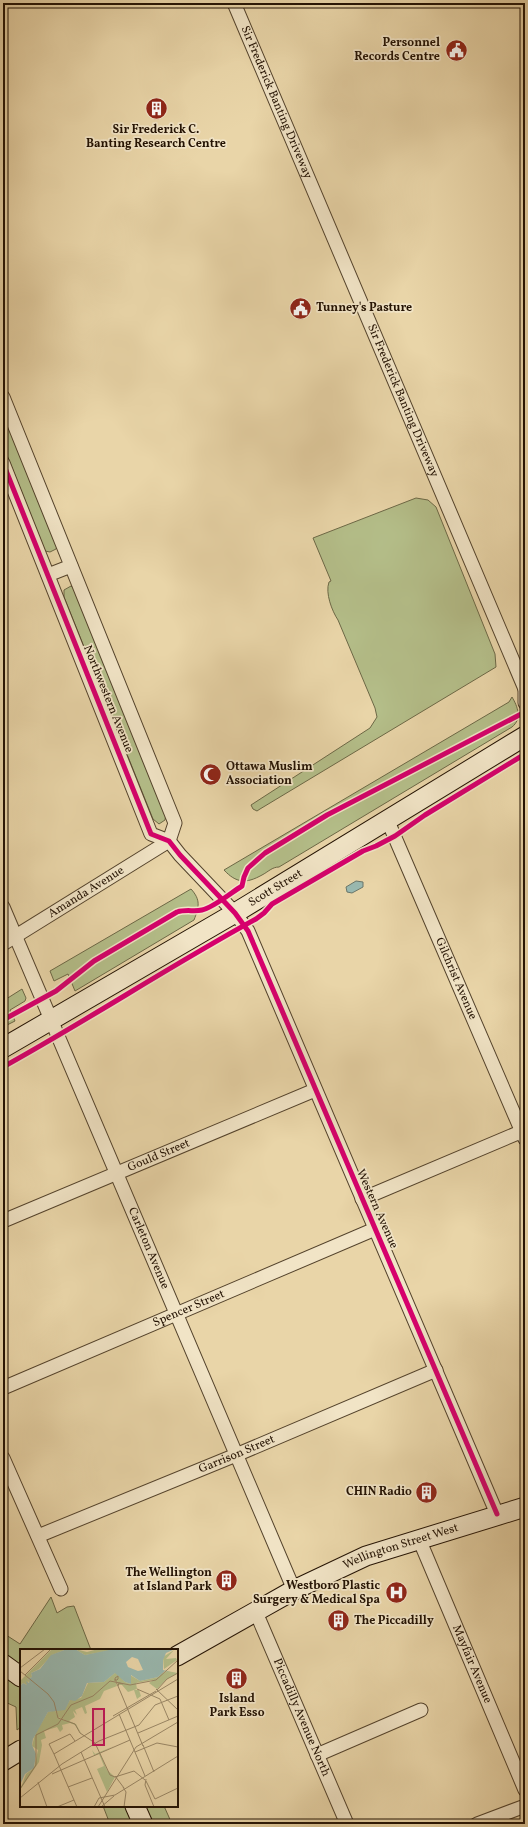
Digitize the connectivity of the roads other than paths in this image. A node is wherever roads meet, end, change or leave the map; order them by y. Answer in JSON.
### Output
{"nodes":[{"id":1,"x":234,"y":3,"type":"edge"},
{"id":2,"x":3,"y":397,"type":"edge"},
{"id":3,"x":3,"y":463,"type":"edge"},
{"id":4,"x":71,"y":566,"type":"junction"},
{"id":5,"x":48,"y":576,"type":"junction"},
{"id":6,"x":525,"y":689,"type":"edge"},
{"id":7,"x":525,"y":703,"type":"edge"},
{"id":8,"x":525,"y":736,"type":"edge"},
{"id":9,"x":387,"y":819,"type":"junction"},
{"id":10,"x":169,"y":841,"type":"junction"},
{"id":11,"x":3,"y":907,"type":"edge"},
{"id":12,"x":235,"y":912,"type":"junction"},
{"id":13,"x":15,"y":937,"type":"junction"},
{"id":14,"x":3,"y":944,"type":"edge"},
{"id":15,"x":52,"y":1020,"type":"junction"},
{"id":16,"x":3,"y":1048,"type":"edge"},
{"id":17,"x":315,"y":1090,"type":"junction"},
{"id":18,"x":524,"y":1134,"type":"edge"},
{"id":19,"x":116,"y":1174,"type":"junction"},
{"id":20,"x":362,"y":1199,"type":"junction"},
{"id":21,"x":3,"y":1221,"type":"edge"},
{"id":22,"x":375,"y":1229,"type":"junction"},
{"id":23,"x":175,"y":1313,"type":"junction"},
{"id":24,"x":436,"y":1370,"type":"junction"},
{"id":25,"x":3,"y":1388,"type":"edge"},
{"id":26,"x":236,"y":1455,"type":"junction"},
{"id":27,"x":3,"y":1458,"type":"edge"},
{"id":28,"x":525,"y":1507,"type":"edge"},
{"id":29,"x":497,"y":1514,"type":"junction"},
{"id":30,"x":38,"y":1536,"type":"junction"},
{"id":31,"x":418,"y":1539,"type":"junction"},
{"id":32,"x":61,"y":1589,"type":"dead end"},
{"id":33,"x":294,"y":1590,"type":"junction"},
{"id":34,"x":255,"y":1610,"type":"junction"},
{"id":35,"x":178,"y":1655,"type":"edge"},
{"id":36,"x":3,"y":1662,"type":"edge"},
{"id":37,"x":20,"y":1668,"type":"edge"},
{"id":38,"x":20,"y":1676,"type":"edge"},
{"id":39,"x":421,"y":1710,"type":"dead end"},
{"id":40,"x":20,"y":1751,"type":"edge"},
{"id":41,"x":317,"y":1755,"type":"junction"},
{"id":42,"x":3,"y":1761,"type":"edge"},
{"id":43,"x":525,"y":1790,"type":"edge"},
{"id":44,"x":525,"y":1806,"type":"edge"},
{"id":45,"x":135,"y":1807,"type":"edge"},
{"id":46,"x":143,"y":1824,"type":"edge"},
{"id":47,"x":347,"y":1824,"type":"edge"},
{"id":48,"x":477,"y":1824,"type":"edge"}],
"edges":[{"from":1,"to":6,"type":"street","name":"Sir Frederick Banting Driveway"},
{"from":2,"to":4,"type":"street","name":"Northwestern Avenue"},
{"from":3,"to":5,"type":"street","name":"Northwestern Avenue"},
{"from":4,"to":5,"type":"street"},
{"from":4,"to":10,"type":"street","name":"Northwestern Avenue"},
{"from":5,"to":10,"type":"street","name":"Northwestern Avenue"},
{"from":6,"to":7,"type":"street","name":"Sir Frederick Banting Driveway"},
{"from":8,"to":9,"type":"main road","name":"Scott Street"},
{"from":9,"to":12,"type":"main road","name":"Scott Street"},
{"from":9,"to":18,"type":"street","name":"Gilchrist Avenue"},
{"from":10,"to":12,"type":"street","name":"Northwestern Avenue"},
{"from":10,"to":13,"type":"street","name":"Amanda Avenue"},
{"from":11,"to":13,"type":"street","name":"Carleton Avenue"},
{"from":12,"to":15,"type":"main road","name":"Scott Street"},
{"from":12,"to":17,"type":"street","name":"Western Avenue"},
{"from":13,"to":14,"type":"street","name":"Amanda Avenue"},
{"from":13,"to":15,"type":"street","name":"Carleton Avenue"},
{"from":15,"to":16,"type":"main road","name":"Scott Street"},
{"from":15,"to":19,"type":"street","name":"Carleton Avenue"},
{"from":17,"to":19,"type":"street","name":"Gould Street"},
{"from":17,"to":20,"type":"street","name":"Western Avenue"},
{"from":18,"to":20,"type":"street"},
{"from":19,"to":21,"type":"street","name":"Gould Street"},
{"from":19,"to":23,"type":"street","name":"Carleton Avenue"},
{"from":20,"to":22,"type":"street","name":"Western Avenue"},
{"from":22,"to":23,"type":"street","name":"Spencer Street"},
{"from":22,"to":24,"type":"street","name":"Western Avenue"},
{"from":23,"to":25,"type":"street","name":"Spencer Street"},
{"from":23,"to":26,"type":"street","name":"Carleton Avenue"},
{"from":24,"to":26,"type":"street","name":"Garrison Street"},
{"from":24,"to":29,"type":"street","name":"Western Avenue"},
{"from":26,"to":30,"type":"street","name":"Garrison Street"},
{"from":26,"to":33,"type":"street","name":"Carleton Avenue"},
{"from":27,"to":30,"type":"street"},
{"from":28,"to":29,"type":"main road","name":"Wellington Street West"},
{"from":29,"to":31,"type":"main road","name":"Wellington Street West"},
{"from":30,"to":32,"type":"street"},
{"from":31,"to":33,"type":"main road","name":"Wellington Street West"},
{"from":31,"to":43,"type":"street","name":"Mayfair Avenue"},
{"from":33,"to":34,"type":"main road","name":"Wellington Street West"},
{"from":34,"to":35,"type":"main road","name":"Wellington Street West"},
{"from":34,"to":41,"type":"street","name":"Piccadilly Avenue North"},
{"from":36,"to":37,"type":"main road"},
{"from":36,"to":38,"type":"main road"},
{"from":39,"to":41,"type":"street"},
{"from":40,"to":42,"type":"main road"},
{"from":41,"to":47,"type":"street","name":"Piccadilly Avenue North"},
{"from":44,"to":48,"type":"street"},
{"from":45,"to":46,"type":"main road"}]}
